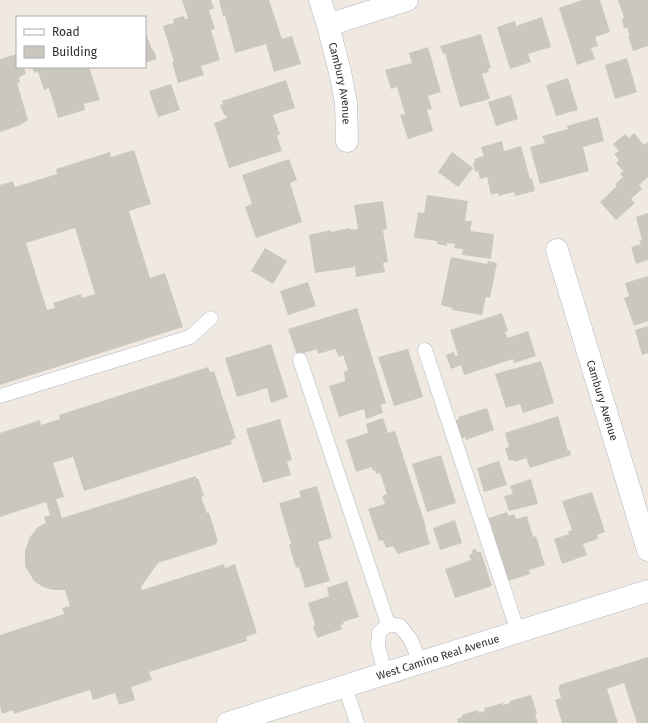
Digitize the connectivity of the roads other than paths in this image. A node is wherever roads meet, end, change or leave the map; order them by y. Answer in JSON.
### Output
{"nodes":[{"id":1,"x":320,"y":0,"type":"edge"},
{"id":2,"x":407,"y":0,"type":"edge"},
{"id":3,"x":328,"y":26,"type":"junction"},
{"id":4,"x":347,"y":141,"type":"dead end"},
{"id":5,"x":557,"y":250,"type":"dead end"},
{"id":6,"x":210,"y":318,"type":"dead end"},
{"id":7,"x":425,"y":350,"type":"dead end"},
{"id":8,"x":300,"y":360,"type":"dead end"},
{"id":9,"x":0,"y":396,"type":"edge"},
{"id":10,"x":648,"y":550,"type":"edge"},
{"id":11,"x":648,"y":591,"type":"edge"},
{"id":12,"x":388,"y":624,"type":"junction"},
{"id":13,"x":518,"y":632,"type":"junction"},
{"id":14,"x":420,"y":663,"type":"junction"},
{"id":15,"x":385,"y":674,"type":"junction"},
{"id":16,"x":345,"y":686,"type":"junction"},
{"id":17,"x":228,"y":723,"type":"edge"},
{"id":18,"x":357,"y":723,"type":"edge"}],
"edges":[{"from":1,"to":3,"type":"street","name":"Cambury Avenue"},
{"from":2,"to":3,"type":"street"},
{"from":3,"to":4,"type":"street","name":"Cambury Avenue"},
{"from":5,"to":10,"type":"street","name":"Cambury Avenue"},
{"from":6,"to":9,"type":"lane"},
{"from":7,"to":13,"type":"lane"},
{"from":8,"to":12,"type":"lane"},
{"from":11,"to":13,"type":"street","name":"West Camino Real Avenue"},
{"from":12,"to":14,"type":"lane"},
{"from":12,"to":15,"type":"lane"},
{"from":13,"to":14,"type":"street","name":"West Camino Real Avenue"},
{"from":14,"to":15,"type":"street","name":"West Camino Real Avenue"},
{"from":15,"to":16,"type":"street","name":"West Camino Real Avenue"},
{"from":16,"to":17,"type":"street","name":"West Camino Real Avenue"},
{"from":16,"to":18,"type":"lane"}]}
